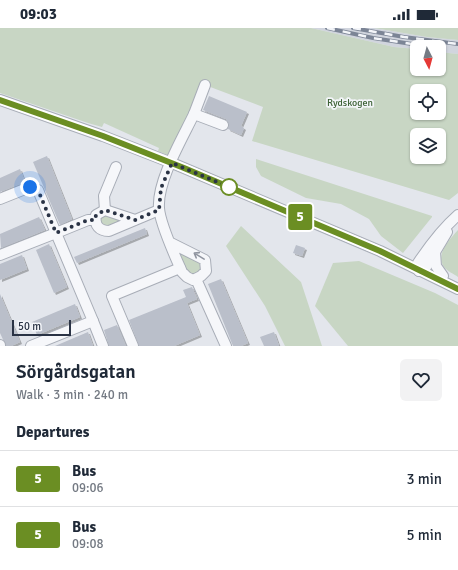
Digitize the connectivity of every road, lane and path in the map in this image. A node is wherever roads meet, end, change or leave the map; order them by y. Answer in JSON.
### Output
{"nodes":[{"id":1,"x":205,"y":85,"type":"dead end"},
{"id":2,"x":0,"y":100,"type":"edge"},
{"id":3,"x":194,"y":114,"type":"junction"},
{"id":4,"x":222,"y":125,"type":"dead end"},
{"id":5,"x":172,"y":163,"type":"junction"},
{"id":6,"x":116,"y":167,"type":"dead end"},
{"id":7,"x":0,"y":199,"type":"edge"},
{"id":8,"x":105,"y":210,"type":"junction"},
{"id":9,"x":159,"y":210,"type":"junction"},
{"id":10,"x":458,"y":215,"type":"edge"},
{"id":11,"x":458,"y":218,"type":"edge"},
{"id":12,"x":95,"y":220,"type":"junction"},
{"id":13,"x":135,"y":220,"type":"junction"},
{"id":14,"x":56,"y":233,"type":"junction"},
{"id":15,"x":171,"y":243,"type":"junction"},
{"id":16,"x":435,"y":252,"type":"junction"},
{"id":17,"x":0,"y":255,"type":"edge"},
{"id":18,"x":421,"y":267,"type":"junction"},
{"id":19,"x":180,"y":268,"type":"junction"},
{"id":20,"x":443,"y":276,"type":"junction"},
{"id":21,"x":196,"y":279,"type":"junction"},
{"id":22,"x":458,"y":284,"type":"edge"},
{"id":23,"x":458,"y":289,"type":"edge"},
{"id":24,"x":92,"y":322,"type":"junction"},
{"id":25,"x":31,"y":346,"type":"edge"},
{"id":26,"x":103,"y":346,"type":"edge"},
{"id":27,"x":133,"y":346,"type":"edge"},
{"id":28,"x":226,"y":346,"type":"edge"}],
"edges":[{"from":1,"to":3,"type":"street"},
{"from":2,"to":5,"type":"street"},
{"from":3,"to":4,"type":"street"},
{"from":3,"to":5,"type":"street"},
{"from":5,"to":9,"type":"street"},
{"from":5,"to":18,"type":"street"},
{"from":6,"to":8,"type":"street"},
{"from":7,"to":14,"type":"street"},
{"from":8,"to":12,"type":"street"},
{"from":8,"to":13,"type":"street"},
{"from":9,"to":13,"type":"street"},
{"from":9,"to":15,"type":"street"},
{"from":10,"to":18,"type":"street"},
{"from":11,"to":16,"type":"street"},
{"from":12,"to":13,"type":"street"},
{"from":12,"to":14,"type":"street"},
{"from":14,"to":17,"type":"street"},
{"from":14,"to":24,"type":"street"},
{"from":15,"to":19,"type":"street"},
{"from":21,"to":15,"type":"street","one_way":true},
{"from":16,"to":18,"type":"street"},
{"from":16,"to":20,"type":"street"},
{"from":18,"to":20,"type":"street"},
{"from":18,"to":23,"type":"street"},
{"from":19,"to":21,"type":"street"},
{"from":19,"to":27,"type":"street"},
{"from":20,"to":22,"type":"street"},
{"from":21,"to":28,"type":"street"},
{"from":24,"to":25,"type":"street"},
{"from":24,"to":26,"type":"street"}]}
